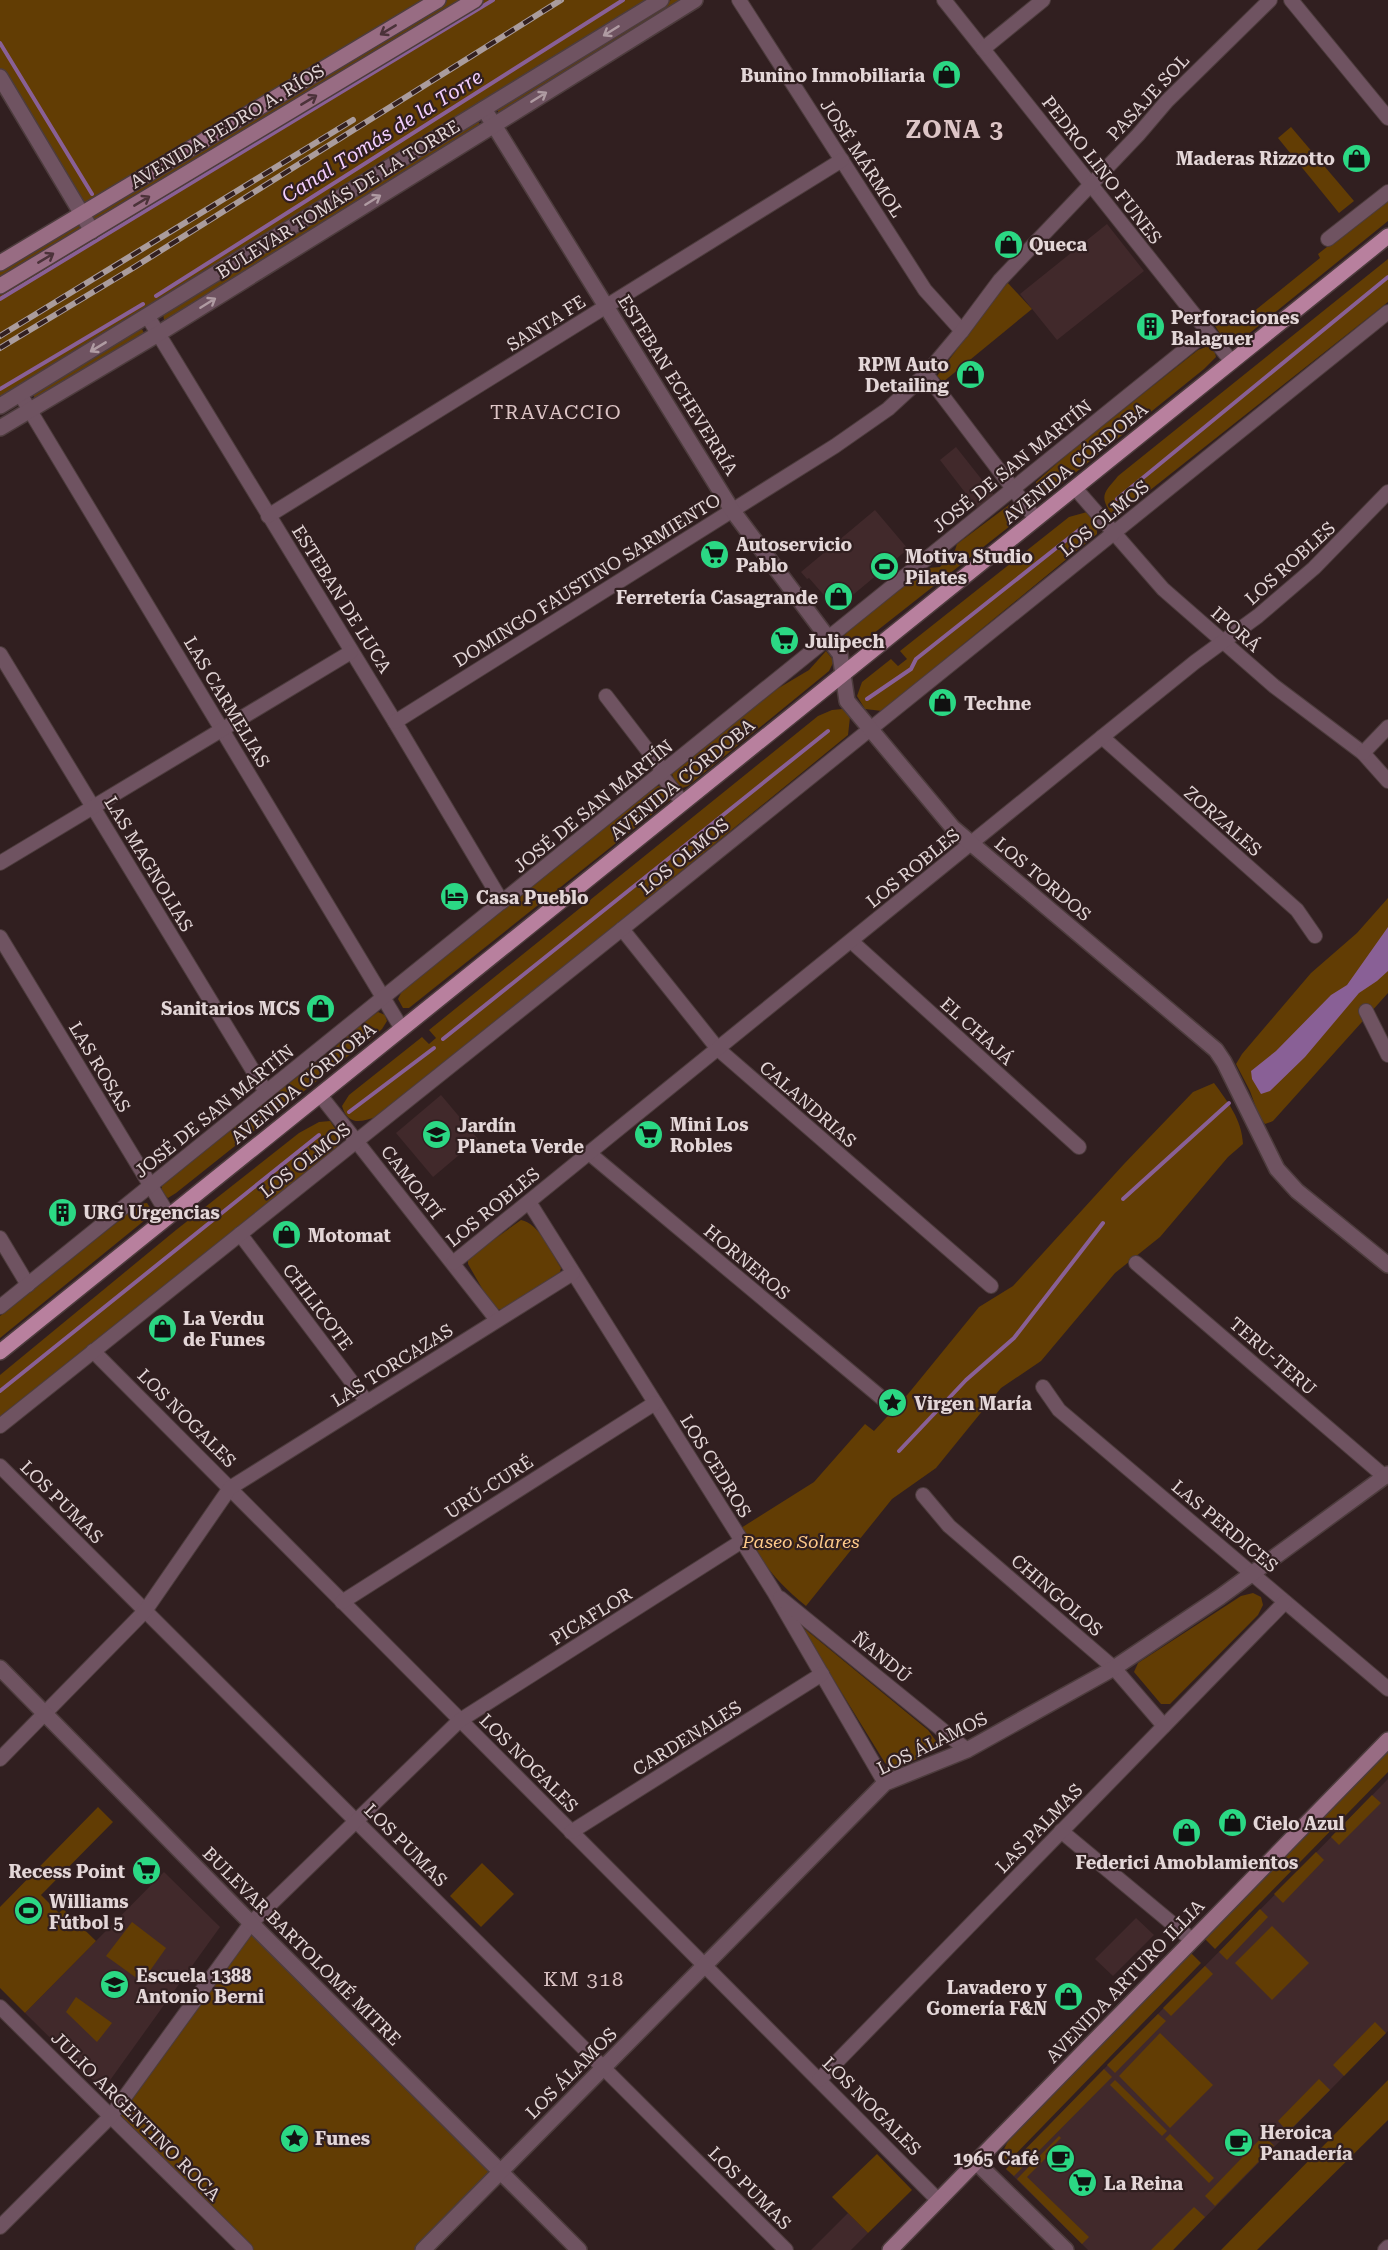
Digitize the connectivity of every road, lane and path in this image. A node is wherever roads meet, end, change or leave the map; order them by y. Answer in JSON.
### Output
{"nodes":[{"id":1,"x":438,"y":0,"type":"edge"},
{"id":2,"x":475,"y":0,"type":"edge"},
{"id":3,"x":661,"y":0,"type":"edge"},
{"id":4,"x":695,"y":0,"type":"edge"},
{"id":5,"x":739,"y":0,"type":"edge"},
{"id":6,"x":944,"y":0,"type":"edge"},
{"id":7,"x":1044,"y":0,"type":"edge"},
{"id":8,"x":1270,"y":0,"type":"edge"},
{"id":9,"x":1291,"y":0,"type":"edge"},
{"id":10,"x":983,"y":50,"type":"junction"},
{"id":11,"x":0,"y":78,"type":"edge"},
{"id":12,"x":484,"y":109,"type":"junction"},
{"id":13,"x":1388,"y":118,"type":"edge"},
{"id":14,"x":494,"y":125,"type":"junction"},
{"id":15,"x":842,"y":160,"type":"junction"},
{"id":16,"x":1091,"y":185,"type":"junction"},
{"id":17,"x":1388,"y":192,"type":"edge"},
{"id":18,"x":82,"y":214,"type":"junction"},
{"id":19,"x":92,"y":231,"type":"junction"},
{"id":20,"x":1388,"y":236,"type":"edge"},
{"id":21,"x":1328,"y":239,"type":"dead end"},
{"id":22,"x":0,"y":263,"type":"edge"},
{"id":23,"x":0,"y":286,"type":"edge"},
{"id":24,"x":606,"y":306,"type":"junction"},
{"id":25,"x":1388,"y":312,"type":"edge"},
{"id":26,"x":148,"y":317,"type":"junction"},
{"id":27,"x":962,"y":331,"type":"junction"},
{"id":28,"x":1207,"y":332,"type":"junction"},
{"id":29,"x":158,"y":334,"type":"junction"},
{"id":30,"x":1232,"y":362,"type":"junction"},
{"id":31,"x":926,"y":374,"type":"junction"},
{"id":32,"x":20,"y":394,"type":"junction"},
{"id":33,"x":0,"y":406,"type":"edge"},
{"id":34,"x":31,"y":410,"type":"junction"},
{"id":35,"x":0,"y":428,"type":"edge"},
{"id":36,"x":1075,"y":488,"type":"junction"},
{"id":37,"x":1013,"y":489,"type":"junction"},
{"id":38,"x":1388,"y":492,"type":"edge"},
{"id":39,"x":732,"y":510,"type":"junction"},
{"id":40,"x":268,"y":516,"type":"junction"},
{"id":41,"x":1036,"y":519,"type":"junction"},
{"id":42,"x":1114,"y":533,"type":"junction"},
{"id":43,"x":828,"y":638,"type":"junction"},
{"id":44,"x":1222,"y":642,"type":"junction"},
{"id":45,"x":351,"y":652,"type":"junction"},
{"id":46,"x":0,"y":654,"type":"edge"},
{"id":47,"x":843,"y":675,"type":"junction"},
{"id":48,"x":606,"y":696,"type":"dead end"},
{"id":49,"x":395,"y":722,"type":"junction"},
{"id":50,"x":1388,"y":727,"type":"edge"},
{"id":51,"x":222,"y":729,"type":"junction"},
{"id":52,"x":870,"y":729,"type":"junction"},
{"id":53,"x":1101,"y":737,"type":"junction"},
{"id":54,"x":1363,"y":753,"type":"junction"},
{"id":55,"x":662,"y":773,"type":"junction"},
{"id":56,"x":1388,"y":781,"type":"edge"},
{"id":57,"x":683,"y":803,"type":"junction"},
{"id":58,"x":93,"y":807,"type":"junction"},
{"id":59,"x":971,"y":844,"type":"junction"},
{"id":60,"x":0,"y":862,"type":"edge"},
{"id":61,"x":502,"y":902,"type":"junction"},
{"id":62,"x":622,"y":929,"type":"junction"},
{"id":63,"x":1315,"y":936,"type":"dead end"},
{"id":64,"x":0,"y":938,"type":"edge"},
{"id":65,"x":851,"y":941,"type":"junction"},
{"id":66,"x":384,"y":997,"type":"junction"},
{"id":67,"x":1366,"y":1011,"type":"dead end"},
{"id":68,"x":402,"y":1029,"type":"junction"},
{"id":69,"x":718,"y":1049,"type":"junction"},
{"id":70,"x":1388,"y":1055,"type":"edge"},
{"id":71,"x":266,"y":1092,"type":"junction"},
{"id":72,"x":321,"y":1095,"type":"junction"},
{"id":73,"x":357,"y":1141,"type":"junction"},
{"id":74,"x":1079,"y":1147,"type":"dead end"},
{"id":75,"x":589,"y":1153,"type":"junction"},
{"id":76,"x":151,"y":1185,"type":"junction"},
{"id":77,"x":529,"y":1202,"type":"junction"},
{"id":78,"x":169,"y":1216,"type":"junction"},
{"id":79,"x":240,"y":1234,"type":"junction"},
{"id":80,"x":0,"y":1238,"type":"edge"},
{"id":81,"x":453,"y":1263,"type":"junction"},
{"id":82,"x":1136,"y":1263,"type":"dead end"},
{"id":83,"x":1388,"y":1266,"type":"edge"},
{"id":84,"x":573,"y":1273,"type":"junction"},
{"id":85,"x":28,"y":1285,"type":"junction"},
{"id":86,"x":991,"y":1286,"type":"dead end"},
{"id":87,"x":0,"y":1307,"type":"edge"},
{"id":88,"x":497,"y":1320,"type":"junction"},
{"id":89,"x":93,"y":1351,"type":"junction"},
{"id":90,"x":0,"y":1352,"type":"edge"},
{"id":91,"x":1043,"y":1387,"type":"dead end"},
{"id":92,"x":883,"y":1399,"type":"dead end"},
{"id":93,"x":367,"y":1402,"type":"junction"},
{"id":94,"x":655,"y":1403,"type":"junction"},
{"id":95,"x":0,"y":1426,"type":"edge"},
{"id":96,"x":0,"y":1466,"type":"edge"},
{"id":97,"x":1387,"y":1475,"type":"edge"},
{"id":98,"x":230,"y":1488,"type":"junction"},
{"id":99,"x":924,"y":1495,"type":"dead end"},
{"id":100,"x":742,"y":1541,"type":"junction"},
{"id":101,"x":1253,"y":1573,"type":"junction"},
{"id":102,"x":774,"y":1593,"type":"junction"},
{"id":103,"x":342,"y":1602,"type":"junction"},
{"id":104,"x":1285,"y":1602,"type":"junction"},
{"id":105,"x":145,"y":1611,"type":"junction"},
{"id":106,"x":0,"y":1668,"type":"edge"},
{"id":107,"x":1114,"y":1668,"type":"junction"},
{"id":108,"x":822,"y":1674,"type":"junction"},
{"id":109,"x":1388,"y":1689,"type":"edge"},
{"id":110,"x":45,"y":1713,"type":"junction"},
{"id":111,"x":459,"y":1720,"type":"junction"},
{"id":112,"x":1164,"y":1726,"type":"junction"},
{"id":113,"x":1388,"y":1740,"type":"edge"},
{"id":114,"x":967,"y":1750,"type":"junction"},
{"id":115,"x":0,"y":1759,"type":"edge"},
{"id":116,"x":885,"y":1784,"type":"junction"},
{"id":117,"x":357,"y":1822,"type":"junction"},
{"id":118,"x":1061,"y":1831,"type":"junction"},
{"id":119,"x":571,"y":1832,"type":"junction"},
{"id":120,"x":251,"y":1923,"type":"junction"},
{"id":121,"x":1192,"y":1940,"type":"junction"},
{"id":122,"x":705,"y":1966,"type":"junction"},
{"id":123,"x":0,"y":2007,"type":"edge"},
{"id":124,"x":604,"y":2068,"type":"junction"},
{"id":125,"x":819,"y":2080,"type":"junction"},
{"id":126,"x":111,"y":2115,"type":"junction"},
{"id":127,"x":976,"y":2162,"type":"junction"},
{"id":128,"x":501,"y":2172,"type":"junction"},
{"id":129,"x":938,"y":2200,"type":"junction"},
{"id":130,"x":0,"y":2227,"type":"edge"},
{"id":131,"x":246,"y":2250,"type":"edge"},
{"id":132,"x":423,"y":2250,"type":"edge"},
{"id":133,"x":579,"y":2250,"type":"edge"},
{"id":134,"x":786,"y":2250,"type":"edge"},
{"id":135,"x":890,"y":2250,"type":"edge"},
{"id":136,"x":1066,"y":2250,"type":"edge"}],
"edges":[{"from":1,"to":18,"type":"main road","name":"AVENIDA PEDRO A. RÍOS","one_way":true},
{"from":19,"to":2,"type":"main road","name":"AVENIDA PEDRO A. RÍOS","one_way":true},
{"from":3,"to":12,"type":"street","name":"BULEVAR TOMÁS DE LA TORRE","one_way":true},
{"from":14,"to":4,"type":"street","name":"BULEVAR TOMÁS DE LA TORRE","one_way":true},
{"from":5,"to":15,"type":"street","name":"JOSÉ MÁRMOL"},
{"from":6,"to":10,"type":"street","name":"PEDRO LINO FUNES"},
{"from":7,"to":10,"type":"street"},
{"from":8,"to":16,"type":"street","name":"PASAJE SOL"},
{"from":9,"to":13,"type":"street"},
{"from":10,"to":16,"type":"street","name":"PEDRO LINO FUNES"},
{"from":11,"to":18,"type":"street"},
{"from":12,"to":14,"type":"street","name":"ESTEBAN ECHEVERRÍA"},
{"from":12,"to":26,"type":"street","name":"BULEVAR TOMÁS DE LA TORRE"},
{"from":14,"to":24,"type":"street","name":"ESTEBAN ECHEVERRÍA"},
{"from":29,"to":14,"type":"street","name":"BULEVAR TOMÁS DE LA TORRE","one_way":true},
{"from":15,"to":24,"type":"street","name":"SANTA FE"},
{"from":15,"to":27,"type":"street","name":"JOSÉ MÁRMOL"},
{"from":16,"to":27,"type":"street","name":"PASAJE SOL"},
{"from":16,"to":28,"type":"street","name":"PEDRO LINO FUNES"},
{"from":17,"to":21,"type":"street"},
{"from":18,"to":19,"type":"street"},
{"from":18,"to":22,"type":"main road","name":"AVENIDA PEDRO A. RÍOS"},
{"from":23,"to":19,"type":"main road","name":"AVENIDA PEDRO A. RÍOS","one_way":true},
{"from":20,"to":30,"type":"main road","name":"AVENIDA CÓRDOBA"},
{"from":24,"to":39,"type":"street","name":"ESTEBAN ECHEVERRÍA"},
{"from":24,"to":40,"type":"street","name":"SANTA FE"},
{"from":25,"to":42,"type":"street","name":"LOS OLMOS"},
{"from":26,"to":29,"type":"street","name":"ESTEBAN DE LUCA"},
{"from":26,"to":32,"type":"street","name":"BULEVAR TOMÁS DE LA TORRE","one_way":true},
{"from":27,"to":31,"type":"street","name":"DOMINGO FAUSTINO SARMIENTO"},
{"from":28,"to":30,"type":"street","name":"PEDRO LINO FUNES"},
{"from":28,"to":37,"type":"street","name":"JOSÉ DE SAN MARTÍN"},
{"from":29,"to":34,"type":"street","name":"BULEVAR TOMÁS DE LA TORRE"},
{"from":29,"to":40,"type":"street","name":"ESTEBAN DE LUCA"},
{"from":30,"to":36,"type":"main road","name":"AVENIDA CÓRDOBA"},
{"from":31,"to":37,"type":"street"},
{"from":31,"to":39,"type":"street","name":"DOMINGO FAUSTINO SARMIENTO"},
{"from":32,"to":33,"type":"street","name":"BULEVAR TOMÁS DE LA TORRE"},
{"from":32,"to":34,"type":"street","name":"LAS CARMELIAS"},
{"from":34,"to":35,"type":"street","name":"BULEVAR TOMÁS DE LA TORRE"},
{"from":34,"to":51,"type":"street","name":"LAS CARMELIAS"},
{"from":36,"to":41,"type":"main road","name":"AVENIDA CÓRDOBA"},
{"from":36,"to":42,"type":"street","name":"IPORÁ"},
{"from":37,"to":41,"type":"street"},
{"from":37,"to":43,"type":"street","name":"JOSÉ DE SAN MARTÍN"},
{"from":38,"to":44,"type":"street","name":"LOS ROBLES"},
{"from":39,"to":43,"type":"street","name":"ESTEBAN ECHEVERRÍA"},
{"from":39,"to":49,"type":"street","name":"DOMINGO FAUSTINO SARMIENTO"},
{"from":40,"to":45,"type":"street","name":"ESTEBAN DE LUCA"},
{"from":41,"to":47,"type":"main road","name":"AVENIDA CÓRDOBA"},
{"from":42,"to":44,"type":"street","name":"IPORÁ"},
{"from":42,"to":52,"type":"street","name":"LOS OLMOS"},
{"from":43,"to":47,"type":"street","name":"ESTEBAN ECHEVERRÍA"},
{"from":43,"to":55,"type":"street","name":"JOSÉ DE SAN MARTÍN"},
{"from":44,"to":53,"type":"street","name":"LOS ROBLES"},
{"from":44,"to":54,"type":"street","name":"IPORÁ"},
{"from":45,"to":49,"type":"street","name":"ESTEBAN DE LUCA"},
{"from":45,"to":51,"type":"street"},
{"from":46,"to":58,"type":"street","name":"LAS MAGNOLIAS"},
{"from":47,"to":52,"type":"street","name":"LOS TORDOS"},
{"from":47,"to":57,"type":"main road","name":"AVENIDA CÓRDOBA"},
{"from":48,"to":55,"type":"street"},
{"from":49,"to":61,"type":"street","name":"ESTEBAN DE LUCA"},
{"from":50,"to":54,"type":"street"},
{"from":51,"to":58,"type":"street"},
{"from":51,"to":66,"type":"street","name":"LAS CARMELIAS"},
{"from":52,"to":59,"type":"street","name":"LOS TORDOS"},
{"from":52,"to":62,"type":"street","name":"LOS OLMOS"},
{"from":53,"to":59,"type":"street","name":"LOS ROBLES"},
{"from":53,"to":63,"type":"street","name":"ZORZALES"},
{"from":54,"to":56,"type":"street","name":"IPORÁ"},
{"from":55,"to":57,"type":"street"},
{"from":55,"to":61,"type":"street","name":"JOSÉ DE SAN MARTÍN"},
{"from":57,"to":68,"type":"main road","name":"AVENIDA CÓRDOBA"},
{"from":58,"to":60,"type":"street"},
{"from":58,"to":71,"type":"street","name":"LAS MAGNOLIAS"},
{"from":59,"to":65,"type":"street","name":"LOS ROBLES"},
{"from":59,"to":83,"type":"street","name":"LOS TORDOS"},
{"from":61,"to":66,"type":"street","name":"JOSÉ DE SAN MARTÍN"},
{"from":62,"to":69,"type":"street","name":"CALANDRIAS"},
{"from":62,"to":73,"type":"street","name":"LOS OLMOS"},
{"from":64,"to":76,"type":"street","name":"LAS ROSAS"},
{"from":65,"to":69,"type":"street","name":"LOS ROBLES"},
{"from":65,"to":74,"type":"street","name":"EL CHAJÁ"},
{"from":66,"to":68,"type":"street","name":"LAS CARMELIAS"},
{"from":66,"to":71,"type":"street","name":"JOSÉ DE SAN MARTÍN"},
{"from":67,"to":70,"type":"street"},
{"from":68,"to":72,"type":"main road","name":"AVENIDA CÓRDOBA"},
{"from":69,"to":75,"type":"street","name":"LOS ROBLES"},
{"from":69,"to":86,"type":"street","name":"CALANDRIAS"},
{"from":71,"to":76,"type":"street","name":"JOSÉ DE SAN MARTÍN"},
{"from":72,"to":73,"type":"street","name":"CAMOATÍ"},
{"from":72,"to":78,"type":"main road","name":"AVENIDA CÓRDOBA"},
{"from":73,"to":79,"type":"street","name":"LOS OLMOS"},
{"from":73,"to":81,"type":"street","name":"CAMOATÍ"},
{"from":75,"to":77,"type":"street","name":"LOS ROBLES"},
{"from":75,"to":92,"type":"street","name":"HORNEROS"},
{"from":76,"to":78,"type":"street","name":"LAS ROSAS"},
{"from":76,"to":85,"type":"street","name":"JOSÉ DE SAN MARTÍN"},
{"from":77,"to":81,"type":"street","name":"LOS ROBLES"},
{"from":77,"to":84,"type":"street","name":"LOS CEDROS"},
{"from":78,"to":90,"type":"main road","name":"AVENIDA CÓRDOBA"},
{"from":79,"to":89,"type":"street","name":"LOS OLMOS"},
{"from":79,"to":93,"type":"street","name":"CHILICOTE"},
{"from":80,"to":85,"type":"street"},
{"from":81,"to":88,"type":"street","name":"CAMOATÍ"},
{"from":82,"to":97,"type":"street","name":"TERU-TERU"},
{"from":84,"to":88,"type":"street","name":"LAS TORCAZAS"},
{"from":84,"to":94,"type":"street","name":"LOS CEDROS"},
{"from":85,"to":87,"type":"street","name":"JOSÉ DE SAN MARTÍN"},
{"from":88,"to":93,"type":"street","name":"LAS TORCAZAS"},
{"from":89,"to":95,"type":"street","name":"LOS OLMOS"},
{"from":89,"to":98,"type":"street","name":"LOS NOGALES"},
{"from":91,"to":101,"type":"street","name":"LAS PERDICES"},
{"from":93,"to":98,"type":"street","name":"LAS TORCAZAS"},
{"from":94,"to":100,"type":"street","name":"LOS CEDROS"},
{"from":94,"to":103,"type":"street","name":"URÚ-CURÉ"},
{"from":96,"to":105,"type":"street","name":"LOS PUMAS"},
{"from":97,"to":101,"type":"street","name":"LOS ÁLAMOS"},
{"from":98,"to":103,"type":"street","name":"LOS NOGALES"},
{"from":98,"to":105,"type":"street"},
{"from":99,"to":107,"type":"street","name":"CHINGOLOS"},
{"from":100,"to":102,"type":"street","name":"LOS CEDROS"},
{"from":100,"to":111,"type":"street","name":"PICAFLOR"},
{"from":101,"to":104,"type":"street","name":"LAS PERDICES"},
{"from":101,"to":107,"type":"street","name":"LOS ÁLAMOS"},
{"from":102,"to":108,"type":"street","name":"LOS CEDROS"},
{"from":102,"to":114,"type":"street","name":"ÑANDÚ"},
{"from":103,"to":111,"type":"street","name":"LOS NOGALES"},
{"from":104,"to":109,"type":"street","name":"LAS PERDICES"},
{"from":104,"to":112,"type":"street","name":"LAS PALMAS"},
{"from":105,"to":110,"type":"street"},
{"from":105,"to":117,"type":"street","name":"LOS PUMAS"},
{"from":106,"to":110,"type":"street","name":"BULEVAR BARTOLOMÉ MITRE"},
{"from":107,"to":112,"type":"street","name":"CHINGOLOS"},
{"from":107,"to":114,"type":"street","name":"LOS ÁLAMOS"},
{"from":108,"to":116,"type":"street","name":"LOS CEDROS"},
{"from":108,"to":119,"type":"street","name":"CARDENALES"},
{"from":110,"to":115,"type":"street"},
{"from":110,"to":120,"type":"street","name":"BULEVAR BARTOLOMÉ MITRE"},
{"from":111,"to":117,"type":"street","name":"PICAFLOR"},
{"from":111,"to":119,"type":"street","name":"LOS NOGALES"},
{"from":112,"to":118,"type":"street","name":"LAS PALMAS"},
{"from":113,"to":121,"type":"main road","name":"AVENIDA ARTURO ILLIA"},
{"from":114,"to":116,"type":"street","name":"LOS ÁLAMOS"},
{"from":116,"to":122,"type":"street","name":"LOS ÁLAMOS"},
{"from":117,"to":120,"type":"street","name":"PICAFLOR"},
{"from":117,"to":124,"type":"street","name":"LOS PUMAS"},
{"from":118,"to":121,"type":"street"},
{"from":118,"to":125,"type":"street","name":"LAS PALMAS"},
{"from":119,"to":122,"type":"street","name":"LOS NOGALES"},
{"from":120,"to":126,"type":"street","name":"PICAFLOR"},
{"from":120,"to":128,"type":"street","name":"BULEVAR BARTOLOMÉ MITRE"},
{"from":121,"to":127,"type":"main road","name":"AVENIDA ARTURO ILLIA"},
{"from":122,"to":124,"type":"street","name":"LOS ÁLAMOS"},
{"from":122,"to":125,"type":"street","name":"LOS NOGALES"},
{"from":123,"to":126,"type":"street","name":"JULIO ARGENTINO ROCA"},
{"from":124,"to":128,"type":"street","name":"LOS ÁLAMOS"},
{"from":124,"to":134,"type":"street","name":"LOS PUMAS"},
{"from":125,"to":129,"type":"street","name":"LOS NOGALES"},
{"from":126,"to":130,"type":"street","name":"PICAFLOR"},
{"from":126,"to":131,"type":"street","name":"JULIO ARGENTINO ROCA"},
{"from":127,"to":129,"type":"main road","name":"AVENIDA ARTURO ILLIA"},
{"from":127,"to":136,"type":"street"},
{"from":128,"to":132,"type":"street","name":"LOS ÁLAMOS"},
{"from":128,"to":133,"type":"street","name":"BULEVAR BARTOLOMÉ MITRE"},
{"from":129,"to":135,"type":"main road","name":"AVENIDA ARTURO ILLIA"}]}
